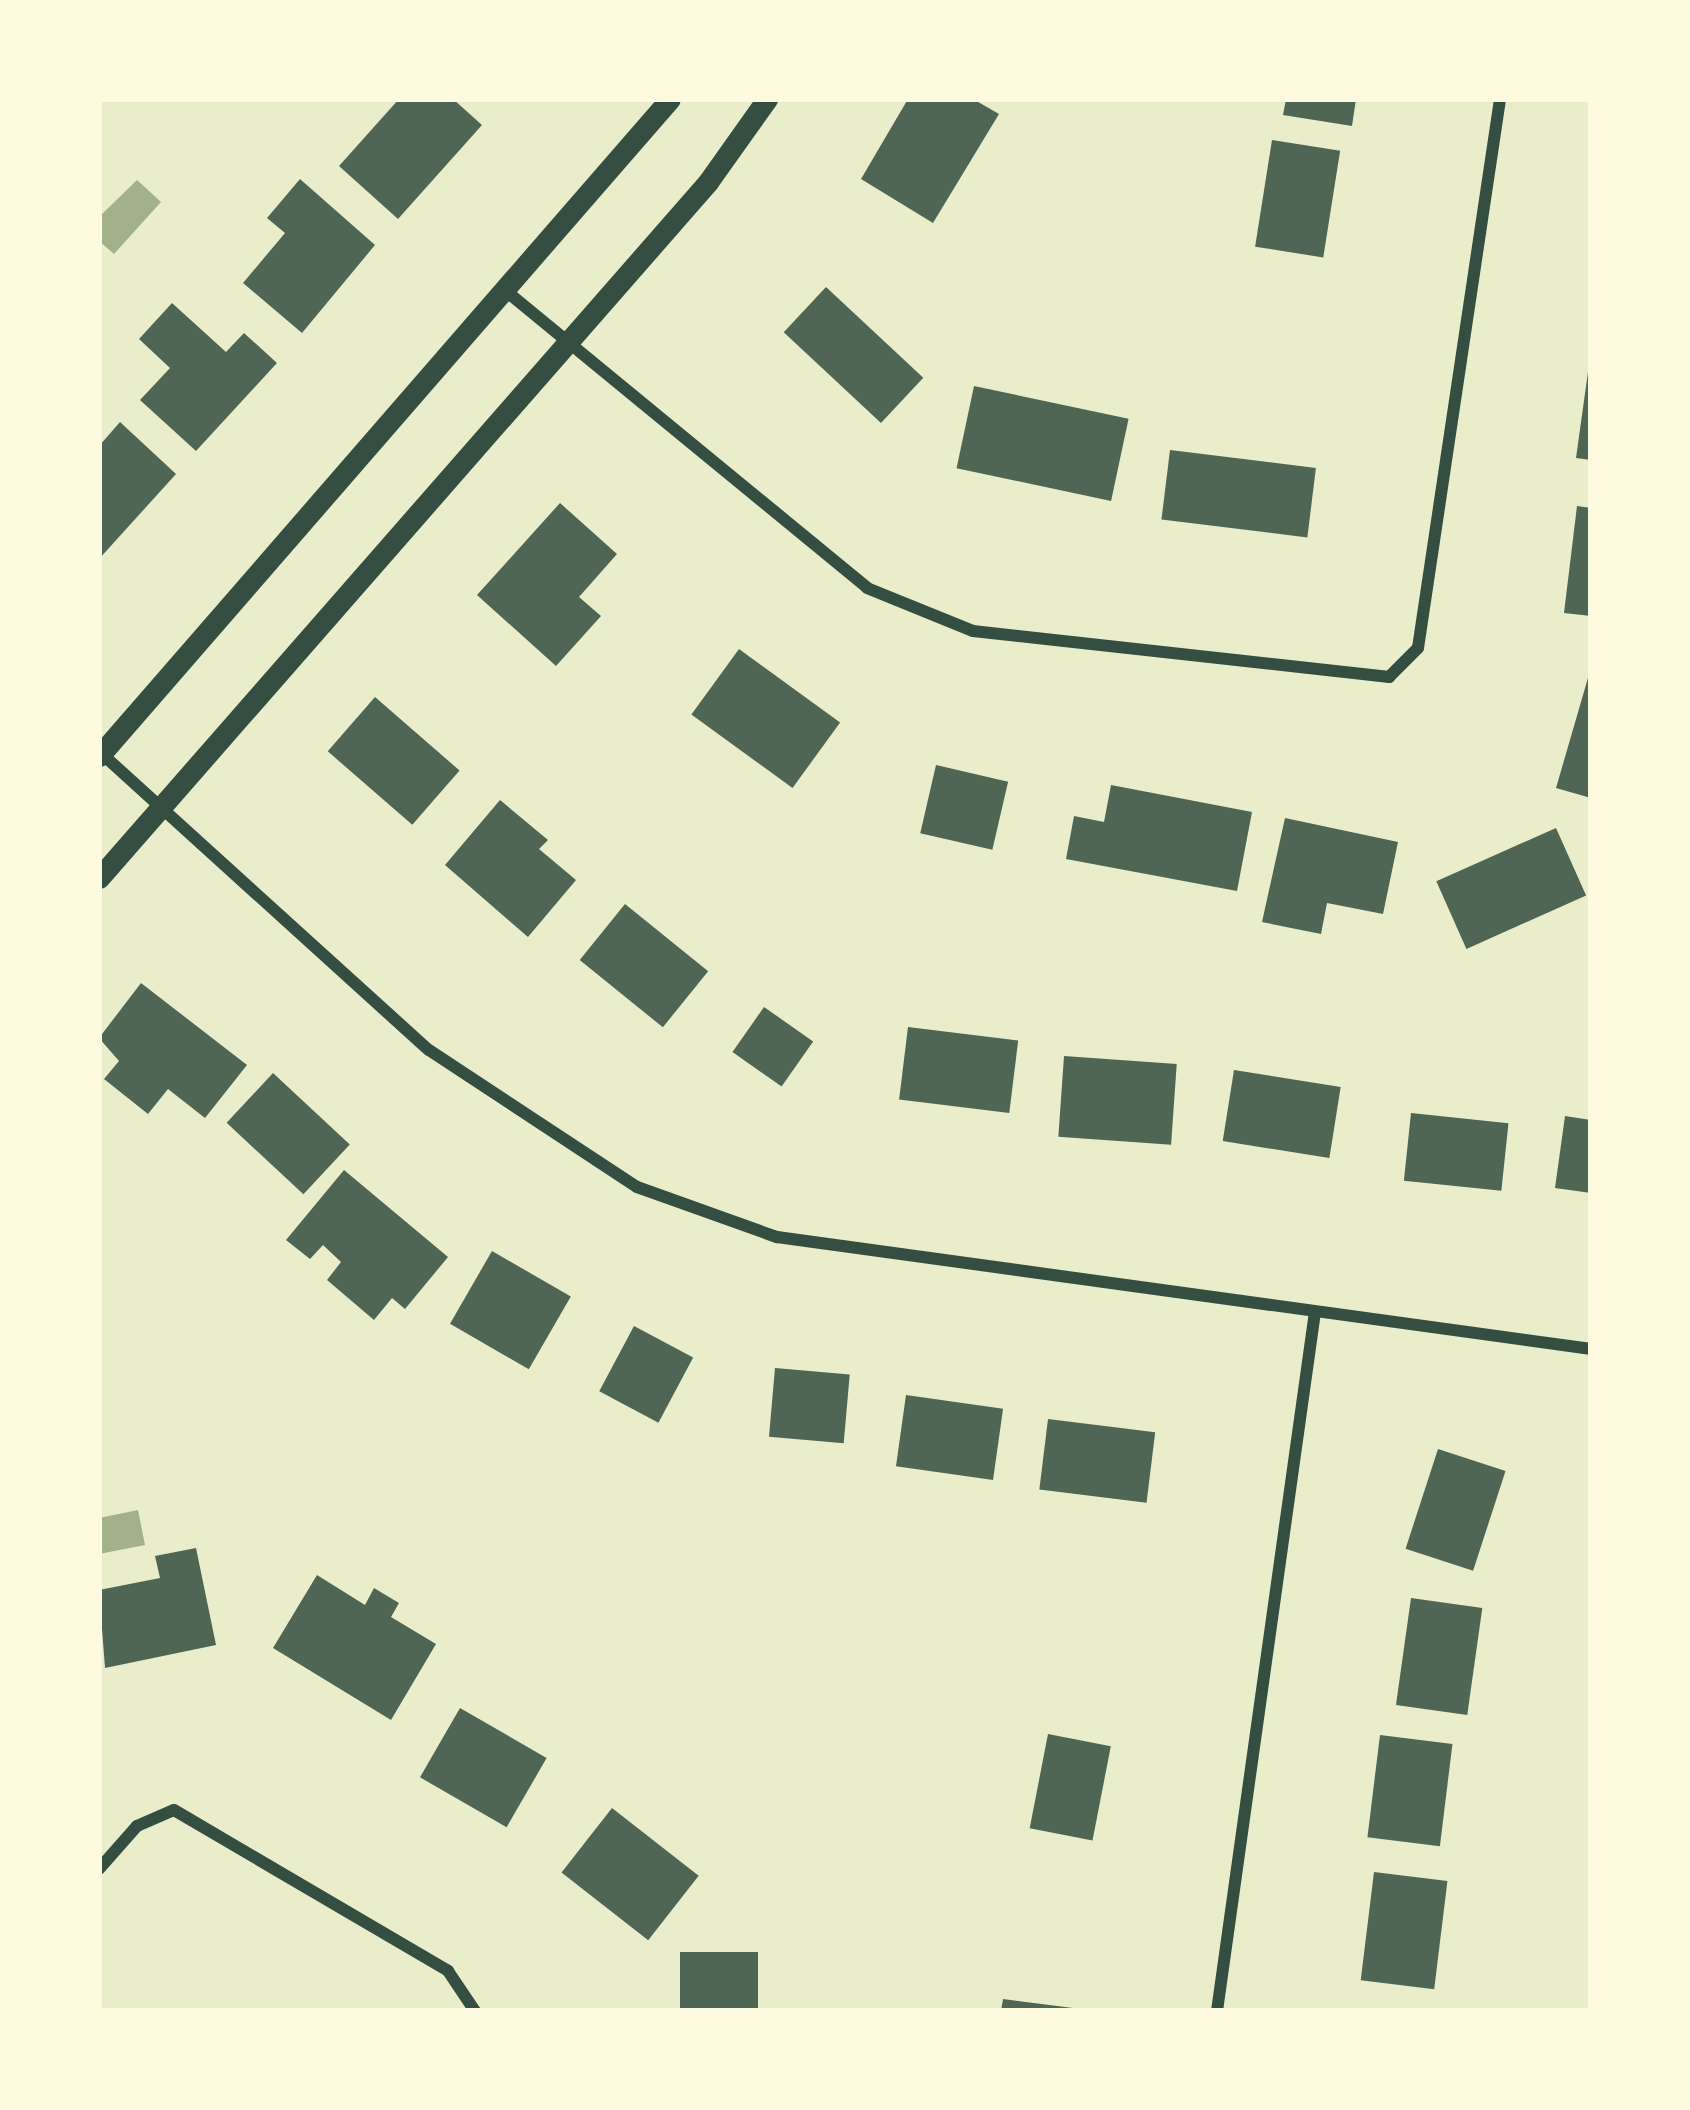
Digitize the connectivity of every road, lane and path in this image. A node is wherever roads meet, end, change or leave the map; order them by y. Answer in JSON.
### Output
{"nodes":[{"id":1,"x":670,"y":99,"type":"edge"},
{"id":2,"x":767,"y":99,"type":"edge"},
{"id":3,"x":1500,"y":99,"type":"edge"},
{"id":4,"x":506,"y":291,"type":"junction"},
{"id":5,"x":566,"y":344,"type":"junction"},
{"id":6,"x":100,"y":755,"type":"edge"},
{"id":7,"x":161,"y":807,"type":"junction"},
{"id":8,"x":99,"y":878,"type":"edge"},
{"id":9,"x":1315,"y":1312,"type":"junction"},
{"id":10,"x":1591,"y":1348,"type":"edge"},
{"id":11,"x":99,"y":1869,"type":"edge"},
{"id":12,"x":475,"y":2011,"type":"edge"},
{"id":13,"x":1217,"y":2011,"type":"edge"}],
"edges":[{"from":1,"to":4,"type":"street"},
{"from":2,"to":5,"type":"street"},
{"from":3,"to":5,"type":"street"},
{"from":4,"to":5,"type":"street"},
{"from":4,"to":6,"type":"street"},
{"from":5,"to":7,"type":"street"},
{"from":6,"to":7,"type":"street"},
{"from":7,"to":8,"type":"street"},
{"from":7,"to":9,"type":"street"},
{"from":9,"to":10,"type":"street"},
{"from":9,"to":13,"type":"street"},
{"from":11,"to":12,"type":"street"}]}
